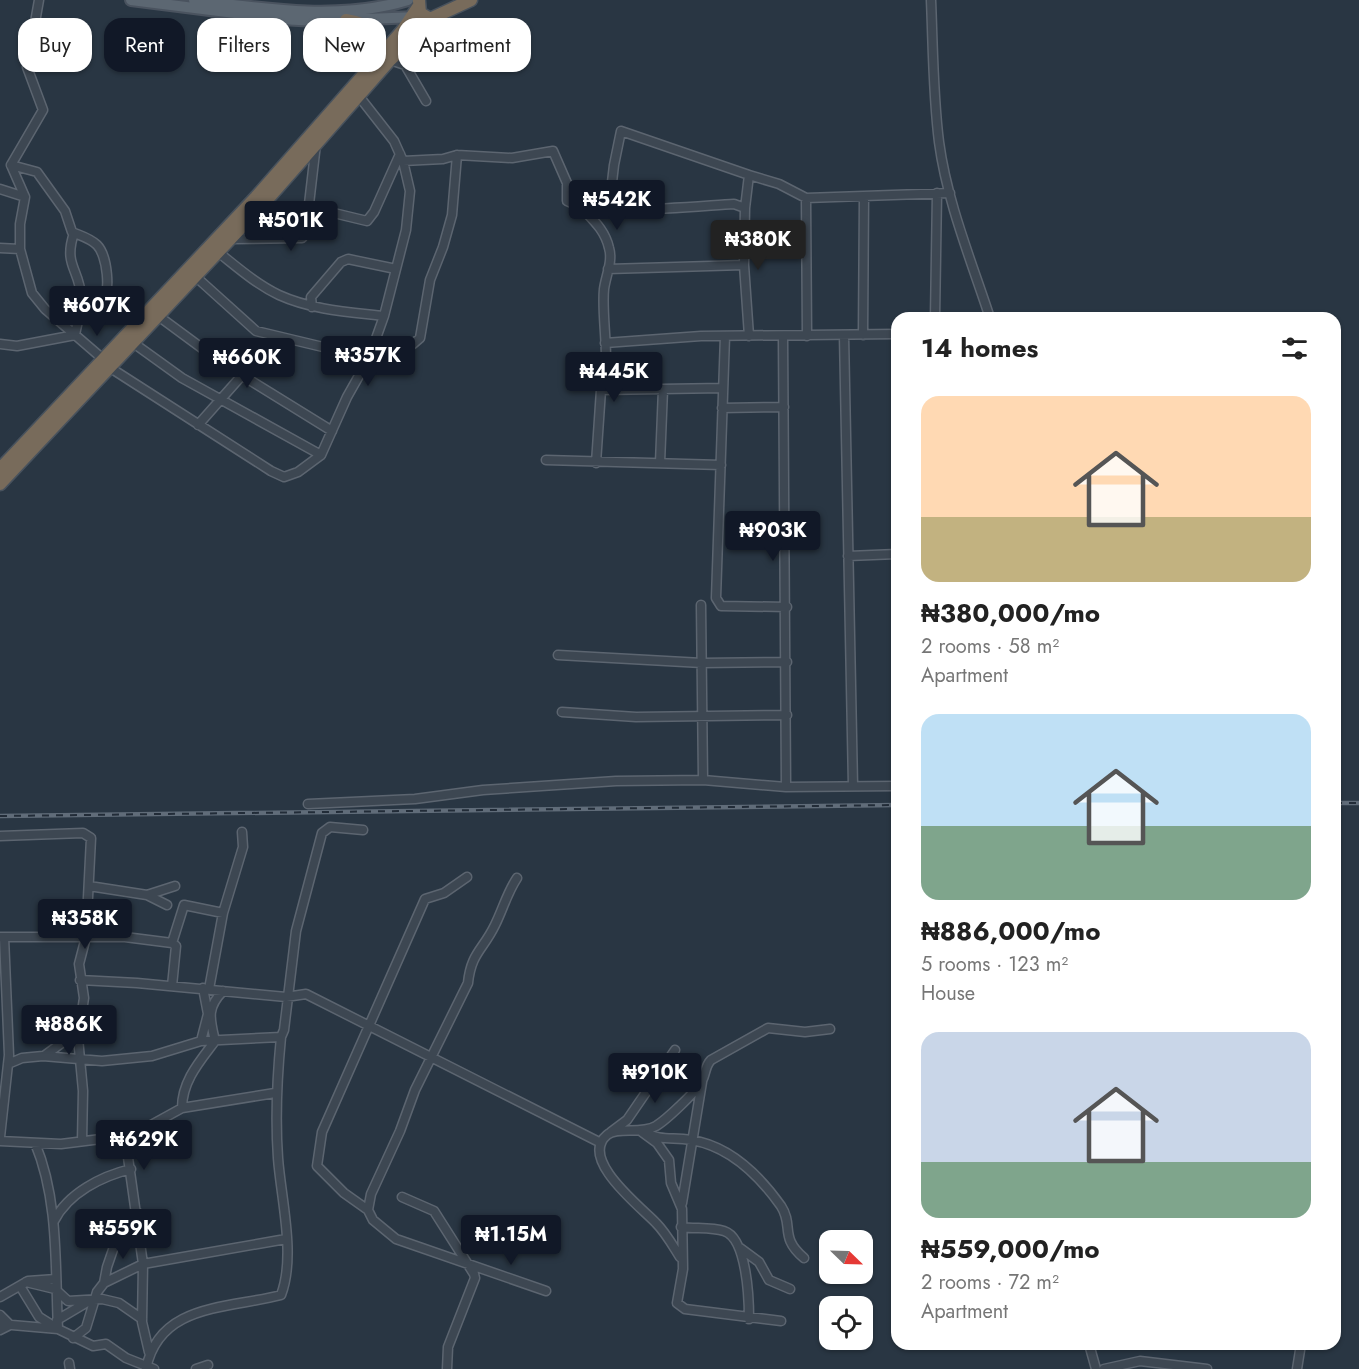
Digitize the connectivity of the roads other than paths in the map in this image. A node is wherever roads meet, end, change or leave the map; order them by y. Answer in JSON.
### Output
{"nodes":[{"id":1,"x":39,"y":0,"type":"edge"},
{"id":2,"x":131,"y":0,"type":"edge"},
{"id":3,"x":194,"y":0,"type":"edge"},
{"id":4,"x":444,"y":0,"type":"edge"},
{"id":5,"x":471,"y":0,"type":"edge"},
{"id":6,"x":931,"y":0,"type":"edge"},
{"id":7,"x":248,"y":3,"type":"edge"},
{"id":8,"x":347,"y":10,"type":"edge"},
{"id":9,"x":422,"y":11,"type":"edge"},
{"id":10,"x":386,"y":50,"type":"edge"},
{"id":11,"x":390,"y":60,"type":"junction"},
{"id":12,"x":365,"y":72,"type":"edge"},
{"id":13,"x":358,"y":95,"type":"junction"},
{"id":14,"x":426,"y":101,"type":"dead end"},
{"id":15,"x":316,"y":144,"type":"junction"},
{"id":16,"x":457,"y":155,"type":"junction"},
{"id":17,"x":401,"y":157,"type":"junction"},
{"id":18,"x":11,"y":165,"type":"junction"},
{"id":19,"x":749,"y":175,"type":"junction"},
{"id":20,"x":0,"y":189,"type":"edge"},
{"id":21,"x":950,"y":193,"type":"junction"},
{"id":22,"x":936,"y":194,"type":"junction"},
{"id":23,"x":25,"y":197,"type":"junction"},
{"id":24,"x":864,"y":197,"type":"junction"},
{"id":25,"x":806,"y":198,"type":"junction"},
{"id":26,"x":581,"y":207,"type":"junction"},
{"id":27,"x":745,"y":207,"type":"junction"},
{"id":28,"x":313,"y":208,"type":"junction"},
{"id":29,"x":609,"y":208,"type":"junction"},
{"id":30,"x":74,"y":233,"type":"junction"},
{"id":31,"x":230,"y":239,"type":"junction"},
{"id":32,"x":0,"y":249,"type":"edge"},
{"id":33,"x":20,"y":249,"type":"junction"},
{"id":34,"x":218,"y":252,"type":"junction"},
{"id":35,"x":744,"y":265,"type":"junction"},
{"id":36,"x":396,"y":269,"type":"junction"},
{"id":37,"x":608,"y":269,"type":"junction"},
{"id":38,"x":195,"y":276,"type":"junction"},
{"id":39,"x":312,"y":307,"type":"junction"},
{"id":40,"x":935,"y":312,"type":"edge"},
{"id":41,"x":988,"y":312,"type":"edge"},
{"id":42,"x":157,"y":315,"type":"junction"},
{"id":43,"x":384,"y":316,"type":"junction"},
{"id":44,"x":78,"y":320,"type":"junction"},
{"id":45,"x":891,"y":334,"type":"edge"},
{"id":46,"x":75,"y":335,"type":"junction"},
{"id":47,"x":844,"y":335,"type":"junction"},
{"id":48,"x":863,"y":335,"type":"junction"},
{"id":49,"x":725,"y":336,"type":"junction"},
{"id":50,"x":749,"y":336,"type":"junction"},
{"id":51,"x":783,"y":336,"type":"junction"},
{"id":52,"x":807,"y":336,"type":"junction"},
{"id":53,"x":276,"y":337,"type":"junction"},
{"id":54,"x":132,"y":342,"type":"junction"},
{"id":55,"x":605,"y":343,"type":"junction"},
{"id":56,"x":0,"y":344,"type":"edge"},
{"id":57,"x":373,"y":348,"type":"junction"},
{"id":58,"x":369,"y":358,"type":"junction"},
{"id":59,"x":106,"y":363,"type":"junction"},
{"id":60,"x":242,"y":374,"type":"junction"},
{"id":61,"x":723,"y":388,"type":"junction"},
{"id":62,"x":663,"y":389,"type":"junction"},
{"id":63,"x":602,"y":390,"type":"junction"},
{"id":64,"x":220,"y":399,"type":"junction"},
{"id":65,"x":784,"y":407,"type":"junction"},
{"id":66,"x":722,"y":408,"type":"junction"},
{"id":67,"x":198,"y":425,"type":"junction"},
{"id":68,"x":332,"y":432,"type":"junction"},
{"id":69,"x":321,"y":455,"type":"junction"},
{"id":70,"x":546,"y":460,"type":"dead end"},
{"id":71,"x":596,"y":463,"type":"junction"},
{"id":72,"x":660,"y":463,"type":"junction"},
{"id":73,"x":721,"y":465,"type":"junction"},
{"id":74,"x":0,"y":469,"type":"edge"},
{"id":75,"x":0,"y":484,"type":"edge"},
{"id":76,"x":891,"y":554,"type":"edge"},
{"id":77,"x":848,"y":556,"type":"junction"},
{"id":78,"x":701,"y":604,"type":"dead end"},
{"id":79,"x":787,"y":607,"type":"junction"},
{"id":80,"x":558,"y":655,"type":"dead end"},
{"id":81,"x":787,"y":662,"type":"junction"},
{"id":82,"x":702,"y":663,"type":"junction"},
{"id":83,"x":562,"y":712,"type":"dead end"},
{"id":84,"x":787,"y":715,"type":"junction"},
{"id":85,"x":700,"y":716,"type":"junction"},
{"id":86,"x":703,"y":780,"type":"junction"},
{"id":87,"x":853,"y":786,"type":"junction"},
{"id":88,"x":891,"y":786,"type":"edge"},
{"id":89,"x":786,"y":787,"type":"junction"},
{"id":90,"x":308,"y":804,"type":"dead end"},
{"id":91,"x":363,"y":830,"type":"dead end"},
{"id":92,"x":242,"y":832,"type":"dead end"},
{"id":93,"x":0,"y":836,"type":"edge"},
{"id":94,"x":467,"y":877,"type":"dead end"},
{"id":95,"x":517,"y":878,"type":"dead end"},
{"id":96,"x":89,"y":886,"type":"junction"},
{"id":97,"x":175,"y":886,"type":"dead end"},
{"id":98,"x":147,"y":895,"type":"junction"},
{"id":99,"x":167,"y":905,"type":"dead end"},
{"id":100,"x":224,"y":913,"type":"junction"},
{"id":101,"x":2,"y":937,"type":"edge"},
{"id":102,"x":86,"y":937,"type":"junction"},
{"id":103,"x":172,"y":943,"type":"junction"},
{"id":104,"x":80,"y":981,"type":"junction"},
{"id":105,"x":172,"y":986,"type":"junction"},
{"id":106,"x":206,"y":989,"type":"junction"},
{"id":107,"x":224,"y":991,"type":"junction"},
{"id":108,"x":286,"y":997,"type":"junction"},
{"id":109,"x":208,"y":1014,"type":"junction"},
{"id":110,"x":369,"y":1025,"type":"junction"},
{"id":111,"x":830,"y":1029,"type":"dead end"},
{"id":112,"x":78,"y":1032,"type":"junction"},
{"id":113,"x":281,"y":1037,"type":"junction"},
{"id":114,"x":201,"y":1041,"type":"junction"},
{"id":115,"x":215,"y":1041,"type":"junction"},
{"id":116,"x":675,"y":1050,"type":"dead end"},
{"id":117,"x":43,"y":1056,"type":"junction"},
{"id":118,"x":430,"y":1056,"type":"junction"},
{"id":119,"x":80,"y":1057,"type":"junction"},
{"id":120,"x":6,"y":1061,"type":"edge"},
{"id":121,"x":4,"y":1081,"type":"edge"},
{"id":122,"x":702,"y":1082,"type":"junction"},
{"id":123,"x":275,"y":1093,"type":"junction"},
{"id":124,"x":182,"y":1108,"type":"junction"},
{"id":125,"x":2,"y":1109,"type":"edge"},
{"id":126,"x":610,"y":1132,"type":"junction"},
{"id":127,"x":642,"y":1132,"type":"junction"},
{"id":128,"x":125,"y":1136,"type":"junction"},
{"id":129,"x":0,"y":1139,"type":"edge"},
{"id":130,"x":690,"y":1140,"type":"junction"},
{"id":131,"x":82,"y":1141,"type":"junction"},
{"id":132,"x":35,"y":1143,"type":"junction"},
{"id":133,"x":601,"y":1143,"type":"junction"},
{"id":134,"x":131,"y":1169,"type":"junction"},
{"id":135,"x":402,"y":1197,"type":"dead end"},
{"id":136,"x":682,"y":1209,"type":"junction"},
{"id":137,"x":368,"y":1210,"type":"junction"},
{"id":138,"x":137,"y":1212,"type":"junction"},
{"id":139,"x":54,"y":1221,"type":"junction"},
{"id":140,"x":681,"y":1227,"type":"junction"},
{"id":141,"x":286,"y":1239,"type":"junction"},
{"id":142,"x":740,"y":1248,"type":"junction"},
{"id":143,"x":804,"y":1258,"type":"dead end"},
{"id":144,"x":682,"y":1259,"type":"junction"},
{"id":145,"x":468,"y":1263,"type":"junction"},
{"id":146,"x":143,"y":1264,"type":"junction"},
{"id":147,"x":56,"y":1279,"type":"junction"},
{"id":148,"x":104,"y":1283,"type":"junction"},
{"id":149,"x":23,"y":1284,"type":"junction"},
{"id":150,"x":790,"y":1289,"type":"dead end"},
{"id":151,"x":56,"y":1291,"type":"junction"},
{"id":152,"x":546,"y":1291,"type":"dead end"},
{"id":153,"x":0,"y":1297,"type":"edge"},
{"id":154,"x":92,"y":1300,"type":"junction"},
{"id":155,"x":0,"y":1315,"type":"edge"},
{"id":156,"x":142,"y":1319,"type":"junction"},
{"id":157,"x":749,"y":1319,"type":"junction"},
{"id":158,"x":781,"y":1322,"type":"dead end"},
{"id":159,"x":0,"y":1324,"type":"edge"},
{"id":160,"x":58,"y":1324,"type":"junction"},
{"id":161,"x":10,"y":1325,"type":"junction"},
{"id":162,"x":0,"y":1330,"type":"edge"},
{"id":163,"x":73,"y":1338,"type":"junction"},
{"id":164,"x":1091,"y":1350,"type":"edge"},
{"id":165,"x":1300,"y":1350,"type":"edge"},
{"id":166,"x":208,"y":1365,"type":"dead end"},
{"id":167,"x":149,"y":1368,"type":"edge"},
{"id":168,"x":196,"y":1369,"type":"edge"},
{"id":169,"x":447,"y":1369,"type":"edge"},
{"id":170,"x":1096,"y":1369,"type":"edge"},
{"id":171,"x":1104,"y":1369,"type":"edge"},
{"id":172,"x":1207,"y":1369,"type":"edge"},
{"id":173,"x":1297,"y":1369,"type":"edge"}],
"edges":[{"from":1,"to":18,"type":"street"},
{"from":2,"to":8,"type":"main road"},
{"from":3,"to":7,"type":"main road"},
{"from":4,"to":9,"type":"highway"},
{"from":5,"to":9,"type":"highway"},
{"from":6,"to":21,"type":"street"},
{"from":7,"to":8,"type":"main road"},
{"from":8,"to":9,"type":"main road"},
{"from":8,"to":9,"type":"main road"},
{"from":9,"to":10,"type":"highway"},
{"from":9,"to":11,"type":"highway"},
{"from":11,"to":13,"type":"highway"},
{"from":11,"to":14,"type":"street"},
{"from":12,"to":59,"type":"highway"},
{"from":13,"to":15,"type":"highway"},
{"from":13,"to":17,"type":"street"},
{"from":15,"to":28,"type":"street"},
{"from":15,"to":31,"type":"highway"},
{"from":16,"to":17,"type":"street"},
{"from":16,"to":26,"type":"street"},
{"from":16,"to":57,"type":"street"},
{"from":17,"to":28,"type":"street"},
{"from":17,"to":36,"type":"street"},
{"from":18,"to":23,"type":"street"},
{"from":18,"to":30,"type":"street"},
{"from":19,"to":25,"type":"street"},
{"from":19,"to":27,"type":"street"},
{"from":19,"to":29,"type":"street"},
{"from":20,"to":23,"type":"street"},
{"from":21,"to":22,"type":"street"},
{"from":21,"to":41,"type":"street"},
{"from":22,"to":24,"type":"street"},
{"from":22,"to":40,"type":"street"},
{"from":23,"to":33,"type":"street"},
{"from":24,"to":25,"type":"street"},
{"from":24,"to":48,"type":"street"},
{"from":25,"to":52,"type":"street"},
{"from":26,"to":29,"type":"street"},
{"from":26,"to":37,"type":"street"},
{"from":27,"to":29,"type":"street"},
{"from":27,"to":35,"type":"street"},
{"from":28,"to":31,"type":"street"},
{"from":30,"to":44,"type":"street"},
{"from":30,"to":44,"type":"street"},
{"from":31,"to":34,"type":"highway"},
{"from":32,"to":33,"type":"street"},
{"from":33,"to":46,"type":"street"},
{"from":34,"to":38,"type":"highway"},
{"from":34,"to":39,"type":"street"},
{"from":35,"to":37,"type":"street"},
{"from":35,"to":50,"type":"street"},
{"from":36,"to":39,"type":"street"},
{"from":36,"to":43,"type":"street"},
{"from":37,"to":55,"type":"street"},
{"from":38,"to":42,"type":"highway"},
{"from":38,"to":53,"type":"street"},
{"from":39,"to":43,"type":"street"},
{"from":42,"to":54,"type":"highway"},
{"from":42,"to":60,"type":"street"},
{"from":43,"to":57,"type":"street"},
{"from":44,"to":46,"type":"street"},
{"from":45,"to":48,"type":"street"},
{"from":46,"to":56,"type":"street"},
{"from":46,"to":59,"type":"street"},
{"from":47,"to":48,"type":"street"},
{"from":47,"to":52,"type":"street"},
{"from":47,"to":77,"type":"street"},
{"from":49,"to":50,"type":"street"},
{"from":49,"to":55,"type":"street"},
{"from":49,"to":61,"type":"street"},
{"from":50,"to":51,"type":"street"},
{"from":51,"to":52,"type":"street"},
{"from":51,"to":65,"type":"street"},
{"from":53,"to":58,"type":"street"},
{"from":53,"to":60,"type":"street"},
{"from":54,"to":59,"type":"highway"},
{"from":54,"to":64,"type":"street"},
{"from":55,"to":63,"type":"street"},
{"from":57,"to":58,"type":"street"},
{"from":58,"to":68,"type":"street"},
{"from":59,"to":67,"type":"street"},
{"from":59,"to":74,"type":"highway"},
{"from":59,"to":75,"type":"highway"},
{"from":60,"to":64,"type":"street"},
{"from":60,"to":68,"type":"street"},
{"from":61,"to":62,"type":"street"},
{"from":61,"to":66,"type":"street"},
{"from":62,"to":63,"type":"street"},
{"from":62,"to":72,"type":"street"},
{"from":63,"to":71,"type":"street"},
{"from":64,"to":67,"type":"street"},
{"from":64,"to":69,"type":"street"},
{"from":65,"to":66,"type":"street"},
{"from":65,"to":79,"type":"street"},
{"from":66,"to":73,"type":"street"},
{"from":67,"to":69,"type":"street"},
{"from":68,"to":69,"type":"street"},
{"from":70,"to":71,"type":"street"},
{"from":71,"to":72,"type":"street"},
{"from":72,"to":73,"type":"street"},
{"from":73,"to":79,"type":"street"},
{"from":76,"to":77,"type":"street"},
{"from":77,"to":87,"type":"street"},
{"from":78,"to":82,"type":"street"},
{"from":79,"to":81,"type":"street"},
{"from":80,"to":82,"type":"street"},
{"from":81,"to":82,"type":"street"},
{"from":81,"to":84,"type":"street"},
{"from":82,"to":85,"type":"street"},
{"from":83,"to":85,"type":"street"},
{"from":84,"to":85,"type":"street"},
{"from":84,"to":89,"type":"street"},
{"from":85,"to":86,"type":"street"},
{"from":86,"to":89,"type":"street"},
{"from":86,"to":90,"type":"street"},
{"from":87,"to":88,"type":"street"},
{"from":87,"to":89,"type":"street"},
{"from":91,"to":108,"type":"street"},
{"from":92,"to":100,"type":"street"},
{"from":93,"to":96,"type":"street"},
{"from":94,"to":110,"type":"street"},
{"from":95,"to":118,"type":"street"},
{"from":96,"to":98,"type":"street"},
{"from":96,"to":102,"type":"street"},
{"from":97,"to":98,"type":"street"},
{"from":98,"to":99,"type":"street"},
{"from":100,"to":103,"type":"street"},
{"from":100,"to":106,"type":"street"},
{"from":101,"to":102,"type":"street"},
{"from":101,"to":120,"type":"street"},
{"from":102,"to":103,"type":"street"},
{"from":102,"to":104,"type":"street"},
{"from":103,"to":105,"type":"street"},
{"from":104,"to":105,"type":"street"},
{"from":104,"to":112,"type":"street"},
{"from":105,"to":106,"type":"street"},
{"from":106,"to":107,"type":"street"},
{"from":106,"to":109,"type":"street"},
{"from":107,"to":108,"type":"street"},
{"from":107,"to":109,"type":"street"},
{"from":108,"to":110,"type":"street"},
{"from":108,"to":113,"type":"street"},
{"from":109,"to":114,"type":"street"},
{"from":109,"to":115,"type":"street"},
{"from":110,"to":118,"type":"street"},
{"from":110,"to":137,"type":"street"},
{"from":111,"to":122,"type":"street"},
{"from":112,"to":117,"type":"street"},
{"from":112,"to":119,"type":"street"},
{"from":113,"to":115,"type":"street"},
{"from":113,"to":123,"type":"street"},
{"from":114,"to":115,"type":"street"},
{"from":114,"to":119,"type":"street"},
{"from":115,"to":124,"type":"street"},
{"from":116,"to":126,"type":"street"},
{"from":117,"to":119,"type":"street"},
{"from":117,"to":120,"type":"street"},
{"from":118,"to":133,"type":"street"},
{"from":118,"to":137,"type":"street"},
{"from":119,"to":131,"type":"street"},
{"from":120,"to":121,"type":"street"},
{"from":121,"to":125,"type":"street"},
{"from":122,"to":127,"type":"street"},
{"from":122,"to":130,"type":"street"},
{"from":123,"to":124,"type":"street"},
{"from":123,"to":141,"type":"street"},
{"from":124,"to":128,"type":"street"},
{"from":125,"to":129,"type":"street"},
{"from":126,"to":127,"type":"street"},
{"from":126,"to":133,"type":"street"},
{"from":127,"to":130,"type":"street"},
{"from":127,"to":136,"type":"street"},
{"from":128,"to":131,"type":"street"},
{"from":128,"to":134,"type":"street"},
{"from":129,"to":132,"type":"street"},
{"from":130,"to":136,"type":"street"},
{"from":130,"to":143,"type":"street"},
{"from":131,"to":132,"type":"street"},
{"from":132,"to":139,"type":"street"},
{"from":133,"to":144,"type":"street"},
{"from":134,"to":138,"type":"street"},
{"from":134,"to":139,"type":"street"},
{"from":135,"to":145,"type":"street"},
{"from":136,"to":140,"type":"street"},
{"from":137,"to":145,"type":"street"},
{"from":138,"to":146,"type":"street"},
{"from":138,"to":148,"type":"street"},
{"from":139,"to":147,"type":"street"},
{"from":140,"to":142,"type":"street"},
{"from":140,"to":144,"type":"street"},
{"from":141,"to":146,"type":"street"},
{"from":141,"to":167,"type":"street"},
{"from":142,"to":150,"type":"street"},
{"from":142,"to":157,"type":"street"},
{"from":144,"to":157,"type":"street"},
{"from":145,"to":152,"type":"street"},
{"from":145,"to":169,"type":"street"},
{"from":146,"to":148,"type":"street"},
{"from":146,"to":156,"type":"street"},
{"from":147,"to":149,"type":"street"},
{"from":147,"to":151,"type":"street"},
{"from":148,"to":154,"type":"street"},
{"from":149,"to":151,"type":"street"},
{"from":149,"to":153,"type":"street"},
{"from":149,"to":160,"type":"street"},
{"from":151,"to":154,"type":"street"},
{"from":151,"to":160,"type":"street"},
{"from":154,"to":156,"type":"street"},
{"from":154,"to":160,"type":"street"},
{"from":154,"to":163,"type":"street"},
{"from":155,"to":161,"type":"street"},
{"from":156,"to":167,"type":"street"},
{"from":157,"to":158,"type":"street"},
{"from":159,"to":161,"type":"street"},
{"from":160,"to":161,"type":"street"},
{"from":160,"to":163,"type":"street"},
{"from":161,"to":162,"type":"street"},
{"from":163,"to":167,"type":"street"},
{"from":164,"to":170,"type":"street"},
{"from":165,"to":173,"type":"street"},
{"from":166,"to":168,"type":"street"},
{"from":171,"to":172,"type":"street"}]}
